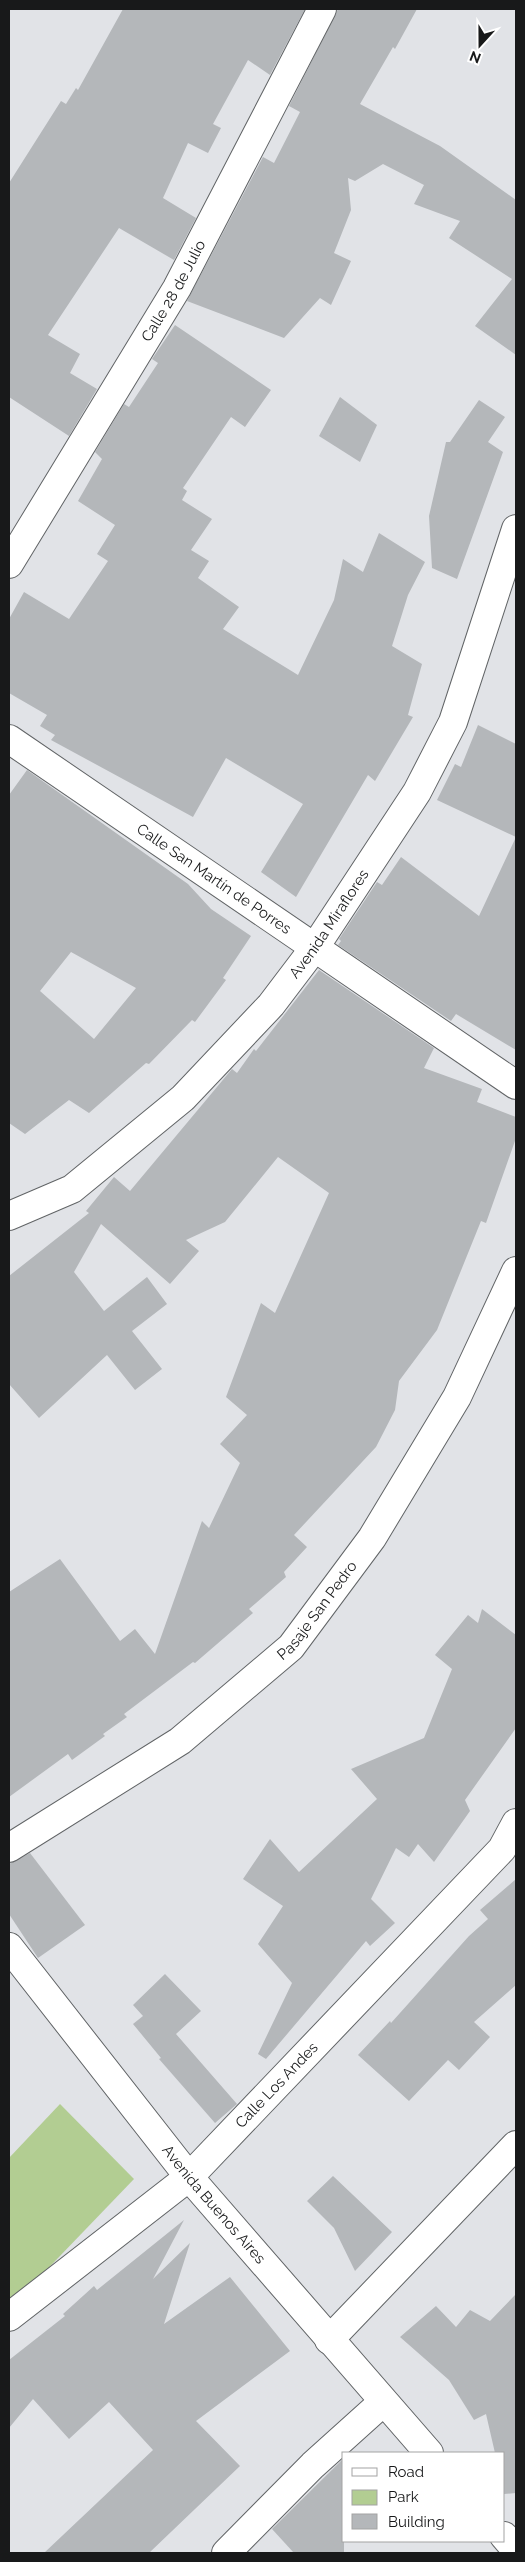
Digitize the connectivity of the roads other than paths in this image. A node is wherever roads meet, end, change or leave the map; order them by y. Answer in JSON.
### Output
{"nodes":[{"id":1,"x":322,"y":9,"type":"edge"},
{"id":2,"x":516,"y":529,"type":"edge"},
{"id":3,"x":9,"y":564,"type":"edge"},
{"id":4,"x":9,"y":739,"type":"edge"},
{"id":5,"x":315,"y":946,"type":"junction"},
{"id":6,"x":516,"y":1085,"type":"edge"},
{"id":7,"x":9,"y":1216,"type":"edge"},
{"id":8,"x":516,"y":1271,"type":"edge"},
{"id":9,"x":516,"y":1823,"type":"edge"},
{"id":10,"x":9,"y":1848,"type":"edge"},
{"id":11,"x":9,"y":1947,"type":"edge"},
{"id":12,"x":516,"y":2145,"type":"edge"},
{"id":13,"x":189,"y":2177,"type":"junction"},
{"id":14,"x":9,"y":2317,"type":"edge"},
{"id":15,"x":329,"y":2340,"type":"junction"},
{"id":16,"x":383,"y":2402,"type":"junction"},
{"id":17,"x":428,"y":2452,"type":"edge"},
{"id":18,"x":505,"y":2537,"type":"edge"},
{"id":19,"x":516,"y":2550,"type":"edge"},
{"id":20,"x":226,"y":2553,"type":"edge"}],
"edges":[{"from":1,"to":3,"type":"street","name":"Calle 28 de Julio"},
{"from":2,"to":5,"type":"street","name":"Avenida Miraflores"},
{"from":4,"to":5,"type":"street","name":"Calle San Martín de Porres"},
{"from":5,"to":6,"type":"street","name":"Calle San Martín de Porres"},
{"from":5,"to":7,"type":"street","name":"Avenida Miraflores"},
{"from":8,"to":10,"type":"street","name":"Pasaje San Pedro"},
{"from":9,"to":13,"type":"street","name":"Calle Los Andes"},
{"from":11,"to":13,"type":"street","name":"Avenida Buenos Aires"},
{"from":12,"to":15,"type":"street"},
{"from":13,"to":14,"type":"street","name":"Calle Los Andes"},
{"from":13,"to":15,"type":"street","name":"Avenida Buenos Aires"},
{"from":15,"to":16,"type":"street","name":"Avenida Buenos Aires"},
{"from":16,"to":17,"type":"street","name":"Avenida Buenos Aires"},
{"from":16,"to":20,"type":"street"},
{"from":18,"to":19,"type":"street"}]}
